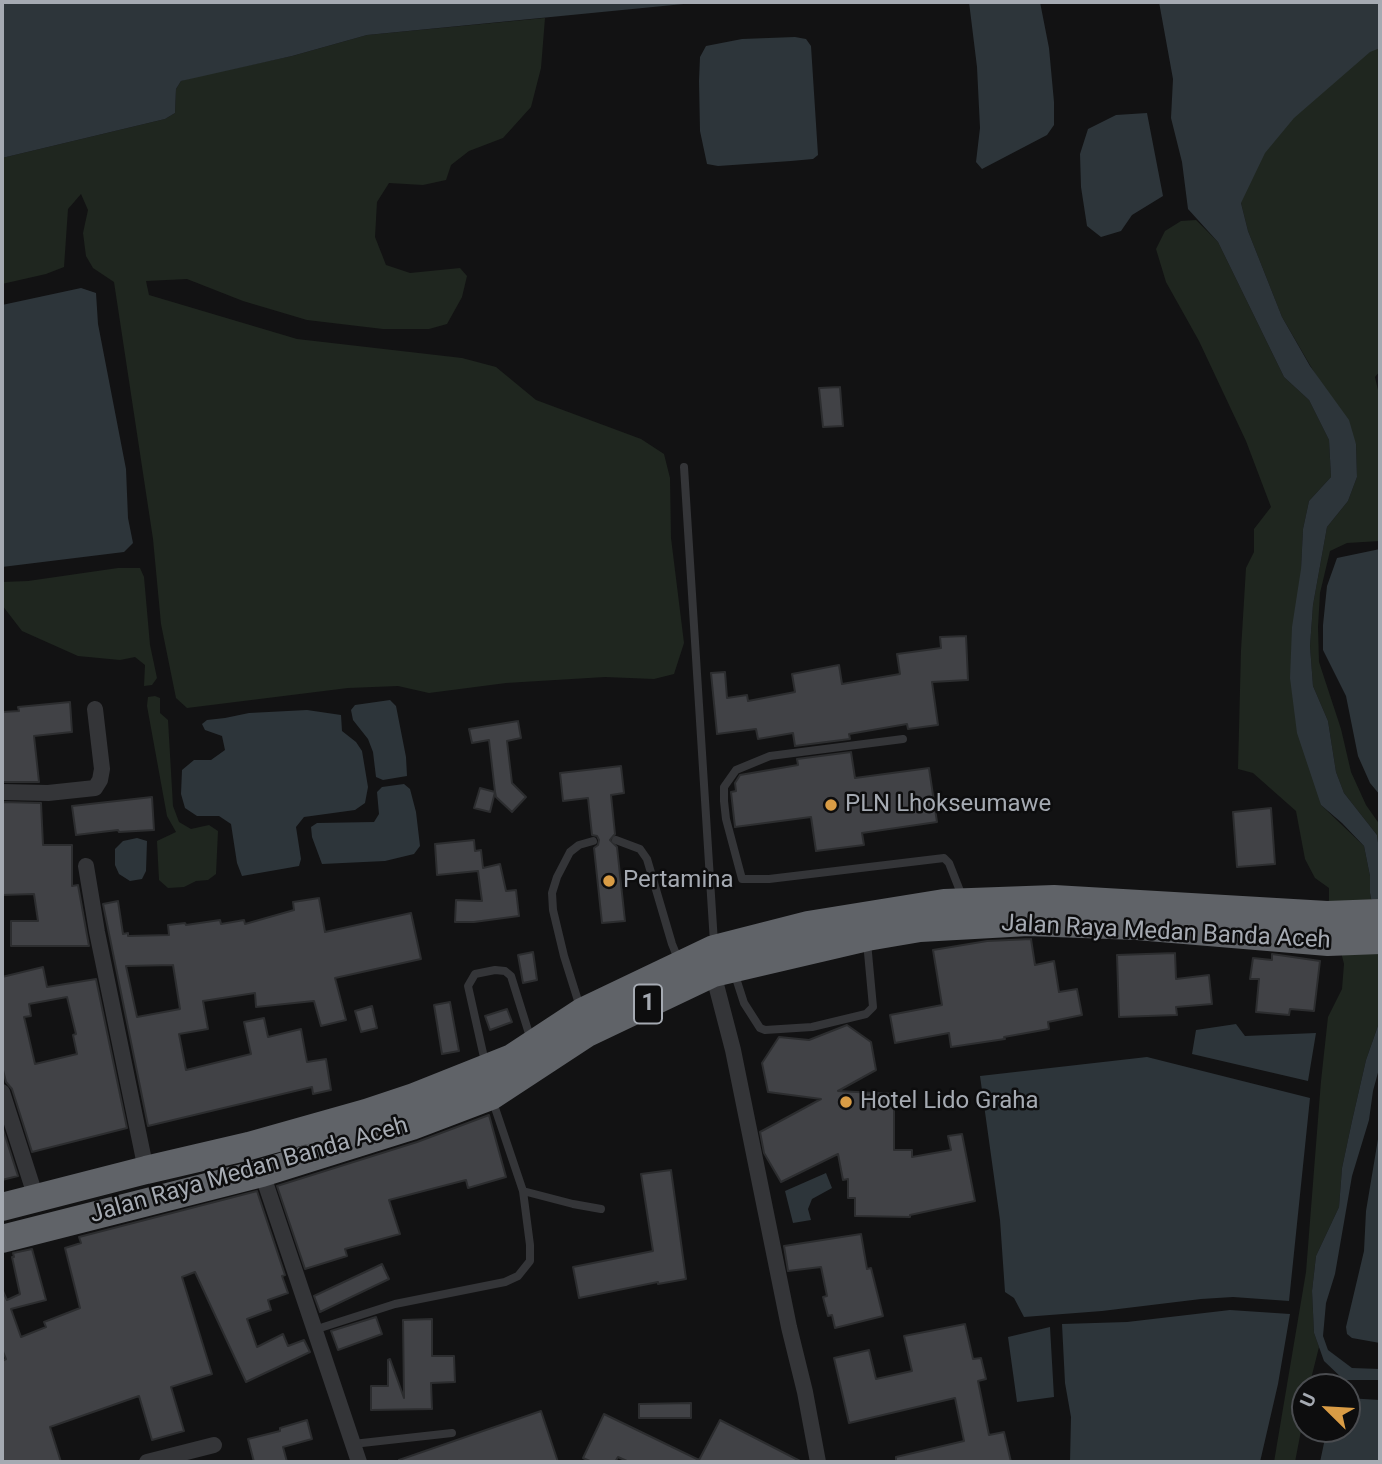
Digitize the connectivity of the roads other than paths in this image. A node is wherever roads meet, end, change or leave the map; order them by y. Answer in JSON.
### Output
{"nodes":[{"id":1,"x":684,"y":467,"type":"dead end"},
{"id":2,"x":95,"y":709,"type":"dead end"},
{"id":3,"x":904,"y":739,"type":"dead end"},
{"id":4,"x":2,"y":792,"type":"edge"},
{"id":5,"x":593,"y":841,"type":"dead end"},
{"id":6,"x":616,"y":841,"type":"dead end"},
{"id":7,"x":86,"y":866,"type":"dead end"},
{"id":8,"x":964,"y":903,"type":"junction"},
{"id":9,"x":1380,"y":913,"type":"edge"},
{"id":10,"x":1137,"y":915,"type":"junction"},
{"id":11,"x":865,"y":926,"type":"junction"},
{"id":12,"x":1328,"y":929,"type":"junction"},
{"id":13,"x":1380,"y":940,"type":"edge"},
{"id":14,"x":720,"y":963,"type":"junction"},
{"id":15,"x":681,"y":964,"type":"junction"},
{"id":16,"x":585,"y":1022,"type":"junction"},
{"id":17,"x":532,"y":1043,"type":"junction"},
{"id":18,"x":489,"y":1082,"type":"junction"},
{"id":19,"x":2,"y":1092,"type":"edge"},
{"id":20,"x":146,"y":1170,"type":"junction"},
{"id":21,"x":262,"y":1172,"type":"junction"},
{"id":22,"x":523,"y":1191,"type":"junction"},
{"id":23,"x":36,"y":1198,"type":"junction"},
{"id":24,"x":2,"y":1207,"type":"edge"},
{"id":25,"x":601,"y":1209,"type":"dead end"},
{"id":26,"x":2,"y":1239,"type":"edge"},
{"id":27,"x":314,"y":1330,"type":"junction"},
{"id":28,"x":452,"y":1433,"type":"dead end"},
{"id":29,"x":353,"y":1444,"type":"junction"},
{"id":30,"x":214,"y":1445,"type":"dead end"},
{"id":31,"x":147,"y":1462,"type":"edge"},
{"id":32,"x":359,"y":1462,"type":"edge"},
{"id":33,"x":818,"y":1462,"type":"edge"}],
"edges":[{"from":1,"to":14,"type":"lane"},
{"from":2,"to":4,"type":"street"},
{"from":3,"to":8,"type":"lane"},
{"from":5,"to":16,"type":"lane"},
{"from":6,"to":15,"type":"lane"},
{"from":7,"to":20,"type":"street"},
{"from":8,"to":10,"type":"highway","name":"Jalan Raya Medan Banda Aceh","number":"1"},
{"from":8,"to":11,"type":"highway","name":"Jalan Raya Medan Banda Aceh","number":"1"},
{"from":9,"to":12,"type":"highway","name":"Jalan Raya Medan Banda Aceh","number":"1"},
{"from":10,"to":11,"type":"highway","name":"Jalan Raya Medan Banda Aceh","number":"1"},
{"from":10,"to":12,"type":"highway","name":"Jalan Raya Medan Banda Aceh","number":"1"},
{"from":11,"to":14,"type":"highway","name":"Jalan Raya Medan Banda Aceh","number":"1"},
{"from":11,"to":14,"type":"lane"},
{"from":12,"to":13,"type":"highway","name":"Jalan Raya Medan Banda Aceh","number":"1"},
{"from":14,"to":15,"type":"highway","name":"Jalan Raya Medan Banda Aceh","number":"1"},
{"from":14,"to":16,"type":"highway","name":"Jalan Raya Medan Banda Aceh","number":"1"},
{"from":14,"to":33,"type":"street"},
{"from":15,"to":16,"type":"highway","name":"Jalan Raya Medan Banda Aceh","number":"1"},
{"from":16,"to":17,"type":"highway","name":"Jalan Raya Medan Banda Aceh","number":"1"},
{"from":16,"to":18,"type":"highway","name":"Jalan Raya Medan Banda Aceh","number":"1"},
{"from":17,"to":18,"type":"highway","name":"Jalan Raya Medan Banda Aceh","number":"1"},
{"from":17,"to":18,"type":"lane"},
{"from":18,"to":20,"type":"highway","name":"Jalan Raya Medan Banda Aceh","number":"1"},
{"from":18,"to":21,"type":"highway","name":"Jalan Raya Medan Banda Aceh","number":"1"},
{"from":18,"to":22,"type":"lane"},
{"from":19,"to":23,"type":"street"},
{"from":20,"to":23,"type":"highway","name":"Jalan Raya Medan Banda Aceh","number":"1"},
{"from":21,"to":26,"type":"highway","name":"Jalan Raya Medan Banda Aceh","number":"1"},
{"from":21,"to":27,"type":"street"},
{"from":22,"to":25,"type":"lane"},
{"from":22,"to":27,"type":"lane"},
{"from":23,"to":24,"type":"highway","name":"Jalan Raya Medan Banda Aceh","number":"1"},
{"from":27,"to":29,"type":"street"},
{"from":28,"to":29,"type":"lane"},
{"from":29,"to":32,"type":"street"},
{"from":30,"to":31,"type":"street"}]}
